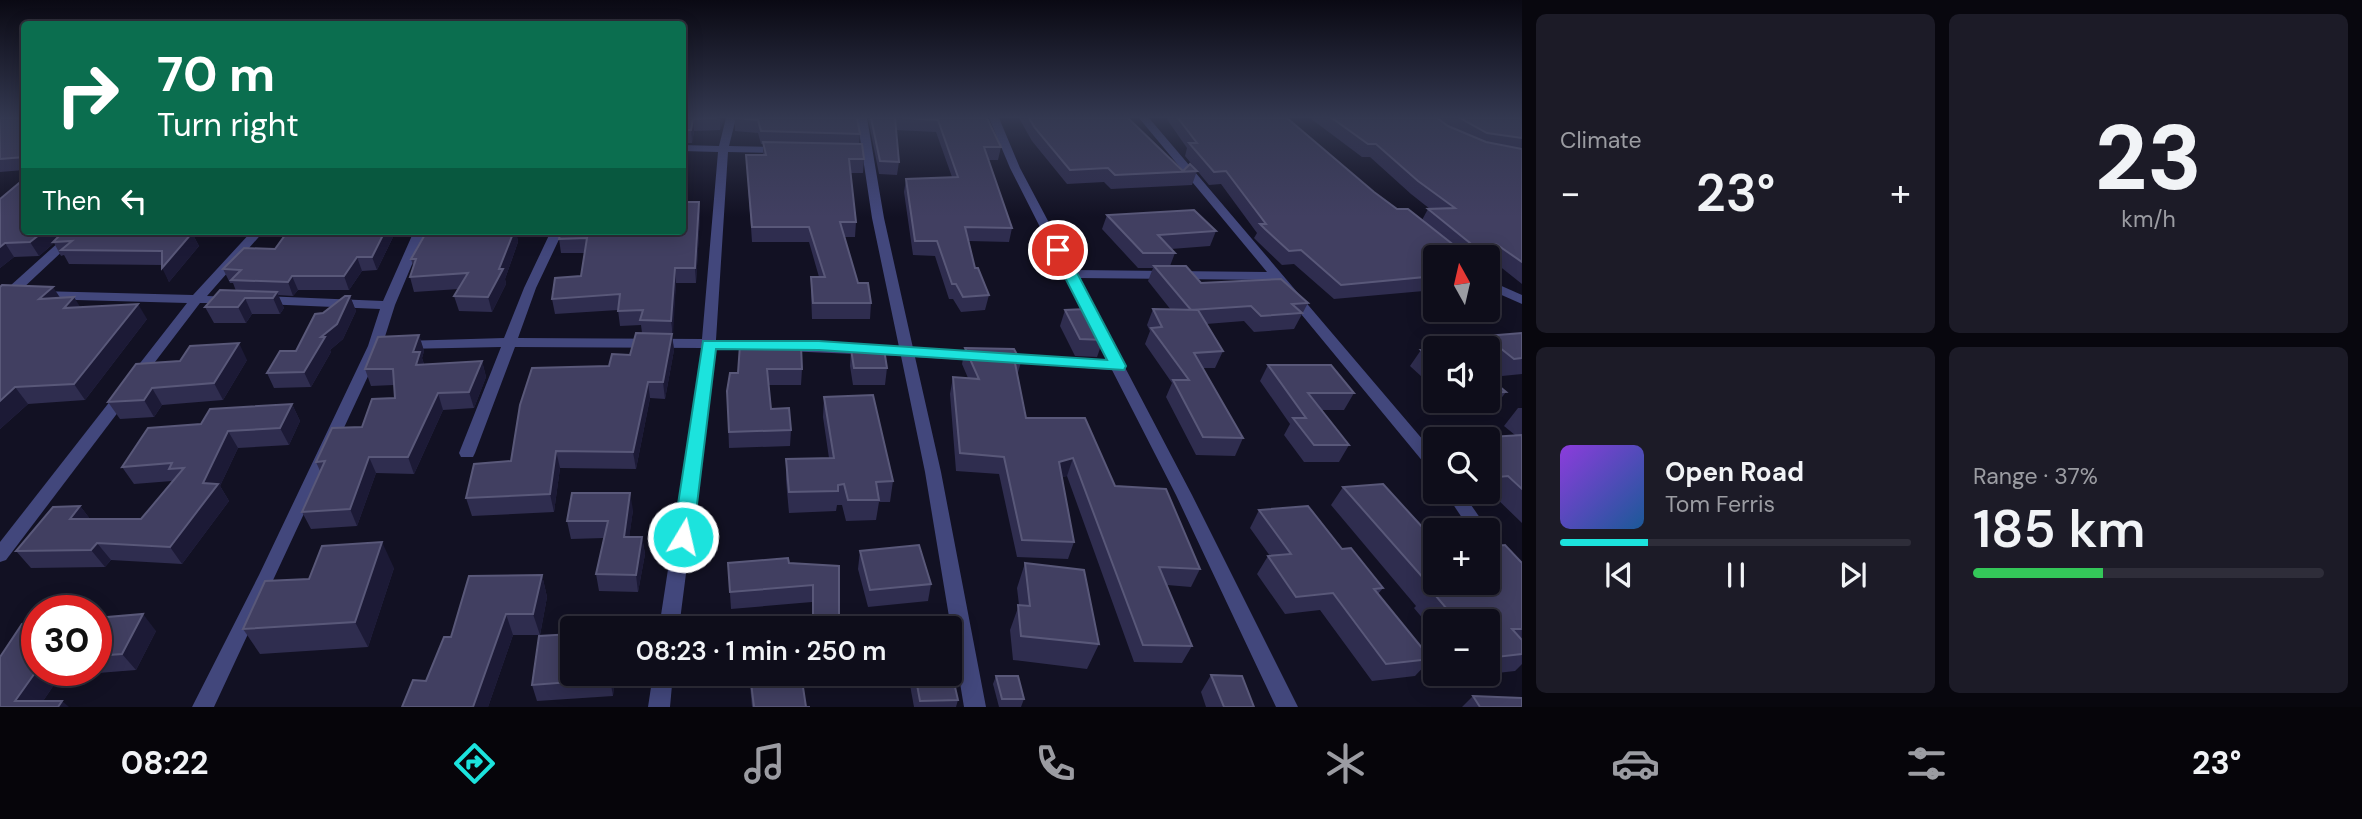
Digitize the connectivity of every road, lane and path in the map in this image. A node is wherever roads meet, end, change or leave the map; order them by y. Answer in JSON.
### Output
{"nodes":[{"id":1,"x":723,"y":151,"type":"edge"},
{"id":2,"x":860,"y":151,"type":"edge"},
{"id":3,"x":1009,"y":151,"type":"edge"},
{"id":4,"x":1172,"y":151,"type":"edge"},
{"id":5,"x":74,"y":235,"type":"edge"},
{"id":6,"x":254,"y":235,"type":"edge"},
{"id":7,"x":418,"y":235,"type":"edge"},
{"id":8,"x":555,"y":235,"type":"edge"},
{"id":9,"x":1071,"y":274,"type":"junction"},
{"id":10,"x":1276,"y":276,"type":"junction"},
{"id":11,"x":1500,"y":291,"type":"edge"},
{"id":12,"x":5,"y":298,"type":"edge"},
{"id":13,"x":197,"y":299,"type":"junction"},
{"id":14,"x":1522,"y":300,"type":"edge"},
{"id":15,"x":388,"y":305,"type":"junction"},
{"id":16,"x":512,"y":341,"type":"junction"},
{"id":17,"x":709,"y":344,"type":"junction"},
{"id":18,"x":375,"y":346,"type":"junction"},
{"id":19,"x":905,"y":351,"type":"junction"},
{"id":20,"x":1118,"y":366,"type":"junction"},
{"id":21,"x":1423,"y":451,"type":"edge"},
{"id":22,"x":467,"y":453,"type":"dead end"},
{"id":23,"x":1500,"y":554,"type":"edge"},
{"id":24,"x":0,"y":555,"type":"edge"},
{"id":25,"x":1522,"y":580,"type":"edge"},
{"id":26,"x":671,"y":616,"type":"edge"},
{"id":27,"x":662,"y":686,"type":"edge"},
{"id":28,"x":203,"y":707,"type":"edge"},
{"id":29,"x":659,"y":707,"type":"edge"},
{"id":30,"x":975,"y":707,"type":"edge"},
{"id":31,"x":1287,"y":707,"type":"edge"}],
"edges":[{"from":1,"to":17,"type":"street"},
{"from":2,"to":19,"type":"street"},
{"from":3,"to":9,"type":"street"},
{"from":4,"to":10,"type":"street"},
{"from":5,"to":12,"type":"street"},
{"from":6,"to":13,"type":"street"},
{"from":7,"to":15,"type":"street"},
{"from":8,"to":16,"type":"street"},
{"from":9,"to":10,"type":"street"},
{"from":9,"to":20,"type":"street"},
{"from":10,"to":21,"type":"street"},
{"from":11,"to":14,"type":"street"},
{"from":12,"to":13,"type":"street"},
{"from":13,"to":15,"type":"street"},
{"from":13,"to":24,"type":"street"},
{"from":15,"to":18,"type":"street"},
{"from":16,"to":17,"type":"street"},
{"from":16,"to":18,"type":"street"},
{"from":16,"to":22,"type":"street"},
{"from":17,"to":19,"type":"street"},
{"from":17,"to":26,"type":"street"},
{"from":18,"to":28,"type":"street"},
{"from":19,"to":20,"type":"street"},
{"from":19,"to":30,"type":"street"},
{"from":20,"to":31,"type":"street"},
{"from":23,"to":25,"type":"street"},
{"from":27,"to":29,"type":"street"}]}
